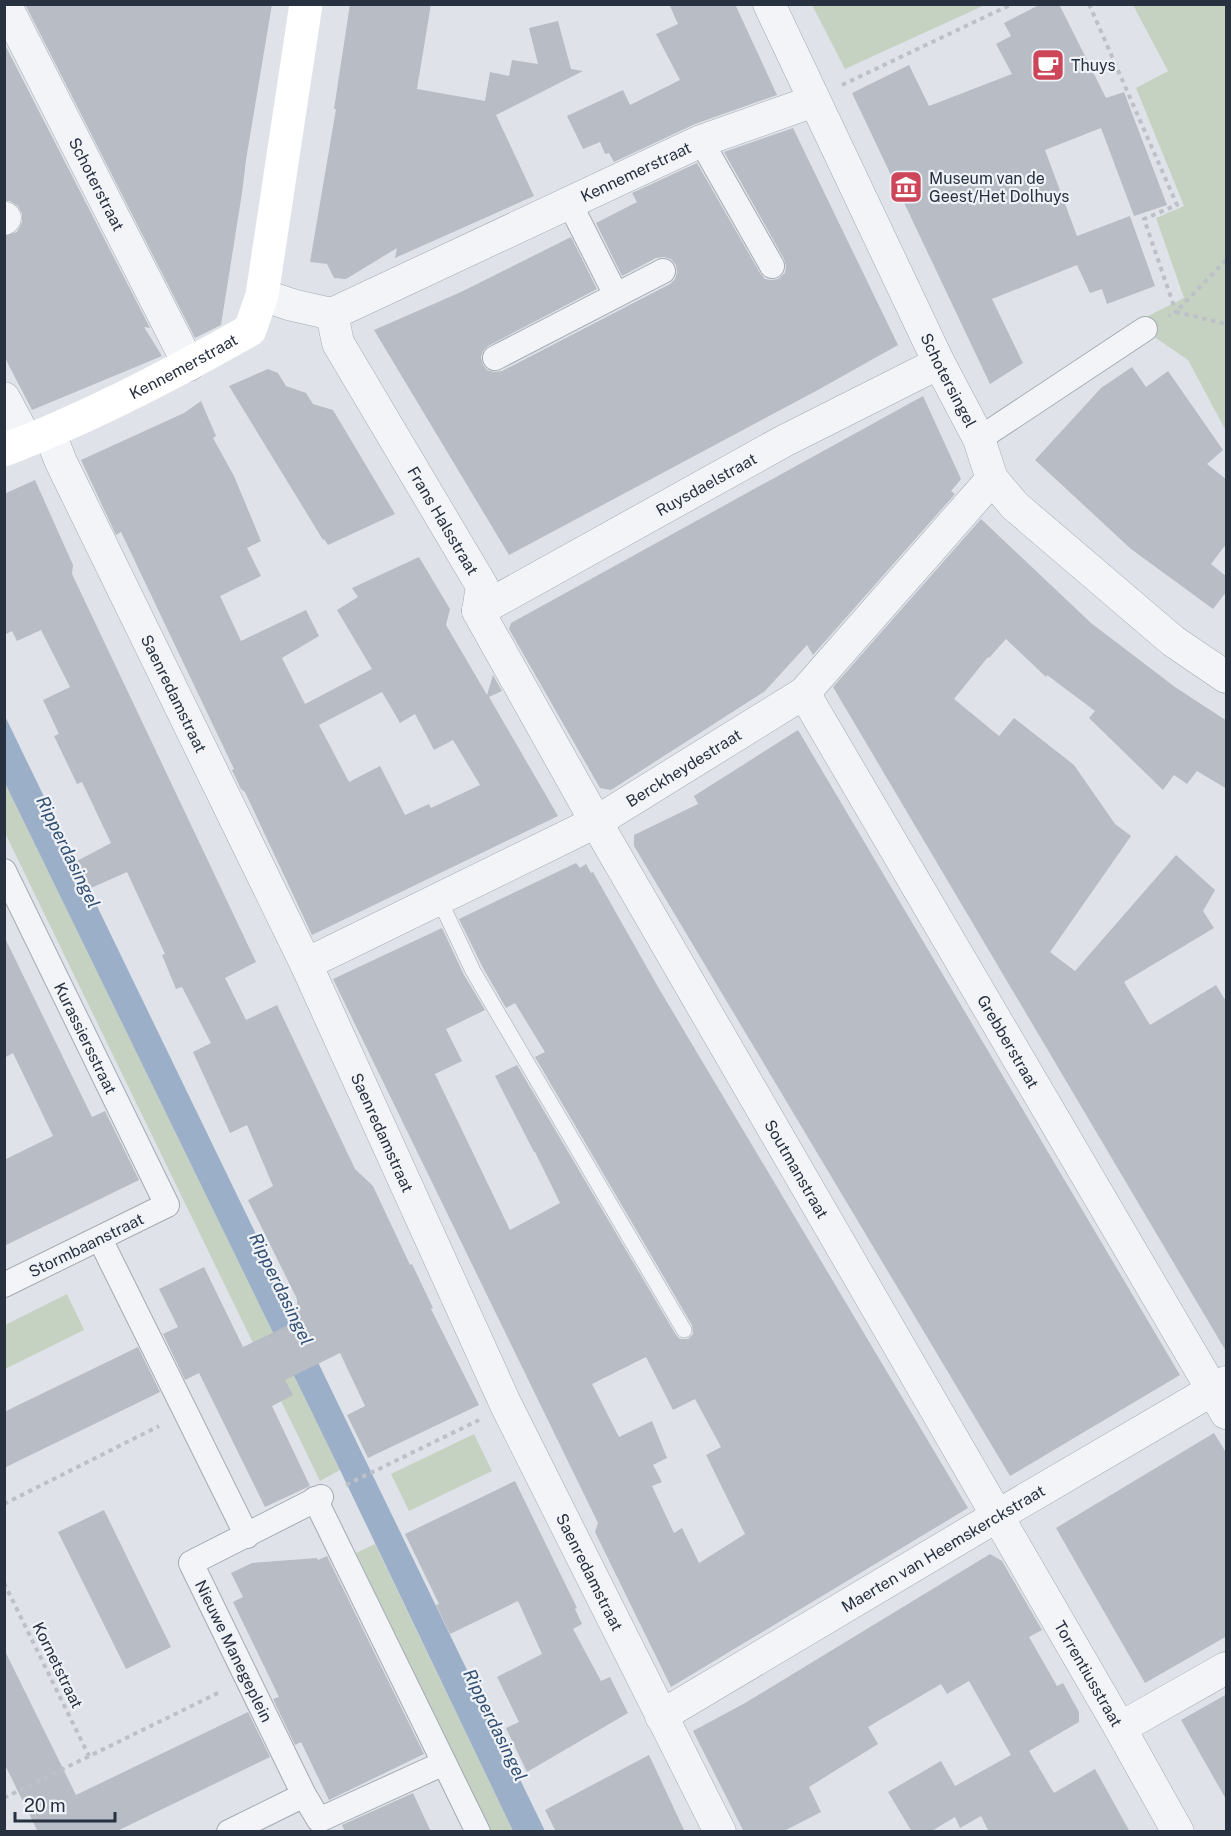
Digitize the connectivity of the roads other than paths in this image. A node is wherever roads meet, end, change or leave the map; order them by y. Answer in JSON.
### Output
{"nodes":[{"id":1,"x":4,"y":4,"type":"edge"},
{"id":2,"x":306,"y":4,"type":"edge"},
{"id":3,"x":769,"y":4,"type":"edge"},
{"id":4,"x":814,"y":101,"type":"junction"},
{"id":5,"x":701,"y":141,"type":"junction"},
{"id":6,"x":570,"y":204,"type":"junction"},
{"id":7,"x":772,"y":266,"type":"dead end"},
{"id":8,"x":663,"y":271,"type":"dead end"},
{"id":9,"x":261,"y":295,"type":"junction"},
{"id":10,"x":616,"y":296,"type":"junction"},
{"id":11,"x":332,"y":314,"type":"junction"},
{"id":12,"x":1145,"y":329,"type":"dead end"},
{"id":13,"x":495,"y":358,"type":"dead end"},
{"id":14,"x":939,"y":363,"type":"junction"},
{"id":15,"x":189,"y":365,"type":"junction"},
{"id":16,"x":4,"y":398,"type":"edge"},
{"id":17,"x":978,"y":439,"type":"junction"},
{"id":18,"x":27,"y":441,"type":"edge"},
{"id":19,"x":992,"y":480,"type":"junction"},
{"id":20,"x":478,"y":611,"type":"junction"},
{"id":21,"x":1227,"y":677,"type":"edge"},
{"id":22,"x":804,"y":693,"type":"junction"},
{"id":23,"x":596,"y":822,"type":"junction"},
{"id":24,"x":4,"y":871,"type":"edge"},
{"id":25,"x":438,"y":899,"type":"junction"},
{"id":26,"x":306,"y":964,"type":"junction"},
{"id":27,"x":167,"y":1205,"type":"joint"},
{"id":28,"x":100,"y":1239,"type":"junction"},
{"id":29,"x":4,"y":1285,"type":"edge"},
{"id":30,"x":684,"y":1330,"type":"dead end"},
{"id":31,"x":1222,"y":1395,"type":"edge"},
{"id":32,"x":997,"y":1516,"type":"junction"},
{"id":33,"x":247,"y":1536,"type":"junction"},
{"id":34,"x":1227,"y":1668,"type":"edge"},
{"id":35,"x":661,"y":1716,"type":"junction"},
{"id":36,"x":1120,"y":1728,"type":"junction"},
{"id":37,"x":444,"y":1763,"type":"junction"},
{"id":38,"x":304,"y":1794,"type":"junction"},
{"id":39,"x":229,"y":1832,"type":"edge"},
{"id":40,"x":478,"y":1832,"type":"edge"},
{"id":41,"x":720,"y":1832,"type":"edge"},
{"id":42,"x":1178,"y":1832,"type":"edge"}],
"edges":[{"from":1,"to":15,"type":"street","name":"Schoterstraat"},
{"from":2,"to":9,"type":"main road"},
{"from":3,"to":4,"type":"street","name":"Schotersingel"},
{"from":4,"to":5,"type":"street","name":"Kennemerstraat"},
{"from":4,"to":14,"type":"street","name":"Schotersingel"},
{"from":5,"to":6,"type":"street","name":"Kennemerstraat"},
{"from":5,"to":7,"type":"street","name":"Kennemerstraat"},
{"from":6,"to":10,"type":"street","name":"Kennemerstraat"},
{"from":6,"to":11,"type":"street","name":"Kennemerstraat"},
{"from":8,"to":10,"type":"street"},
{"from":9,"to":11,"type":"street"},
{"from":9,"to":15,"type":"main road","name":"Kennemerstraat"},
{"from":10,"to":13,"type":"street"},
{"from":11,"to":20,"type":"street","name":"Frans Halsstraat"},
{"from":12,"to":17,"type":"street"},
{"from":14,"to":17,"type":"street","name":"Schotersingel"},
{"from":14,"to":20,"type":"street","name":"Ruysdaelstraat"},
{"from":15,"to":18,"type":"main road","name":"Kennemerstraat"},
{"from":16,"to":18,"type":"street","name":"Saenredamstraat"},
{"from":17,"to":19,"type":"street","name":"Schotersingel"},
{"from":18,"to":26,"type":"street","name":"Saenredamstraat"},
{"from":19,"to":21,"type":"street","name":"Schotersingel"},
{"from":19,"to":22,"type":"street","name":"Berckheydestraat"},
{"from":20,"to":23,"type":"street"},
{"from":22,"to":23,"type":"street","name":"Berckheydestraat"},
{"from":22,"to":31,"type":"street","name":"Grebberstraat"},
{"from":23,"to":25,"type":"street","name":"Berckheydestraat"},
{"from":23,"to":32,"type":"street","name":"Soutmanstraat"},
{"from":24,"to":27,"type":"street","name":"Kurassiersstraat"},
{"from":25,"to":26,"type":"street","name":"Berckheydestraat"},
{"from":25,"to":30,"type":"lane"},
{"from":26,"to":35,"type":"street","name":"Saenredamstraat"},
{"from":27,"to":28,"type":"street","name":"Stormbaanstraat"},
{"from":28,"to":29,"type":"street","name":"Stormbaanstraat"},
{"from":28,"to":33,"type":"street"},
{"from":31,"to":32,"type":"street","name":"Maerten van Heemskerckstraat"},
{"from":32,"to":35,"type":"street","name":"Maerten van Heemskerckstraat"},
{"from":32,"to":36,"type":"street","name":"Torrentiusstraat"},
{"from":33,"to":37,"type":"street","name":"Nieuwe Manegeplein"},
{"from":33,"to":38,"type":"street","name":"Nieuwe Manegeplein"},
{"from":34,"to":36,"type":"street"},
{"from":35,"to":41,"type":"street","name":"Saenredamstraat"},
{"from":36,"to":42,"type":"street","name":"Torrentiusstraat"},
{"from":37,"to":38,"type":"street","name":"Nieuwe Manegeplein"},
{"from":37,"to":40,"type":"street","name":"Nieuwe Manegeplein"},
{"from":38,"to":39,"type":"street"}]}
